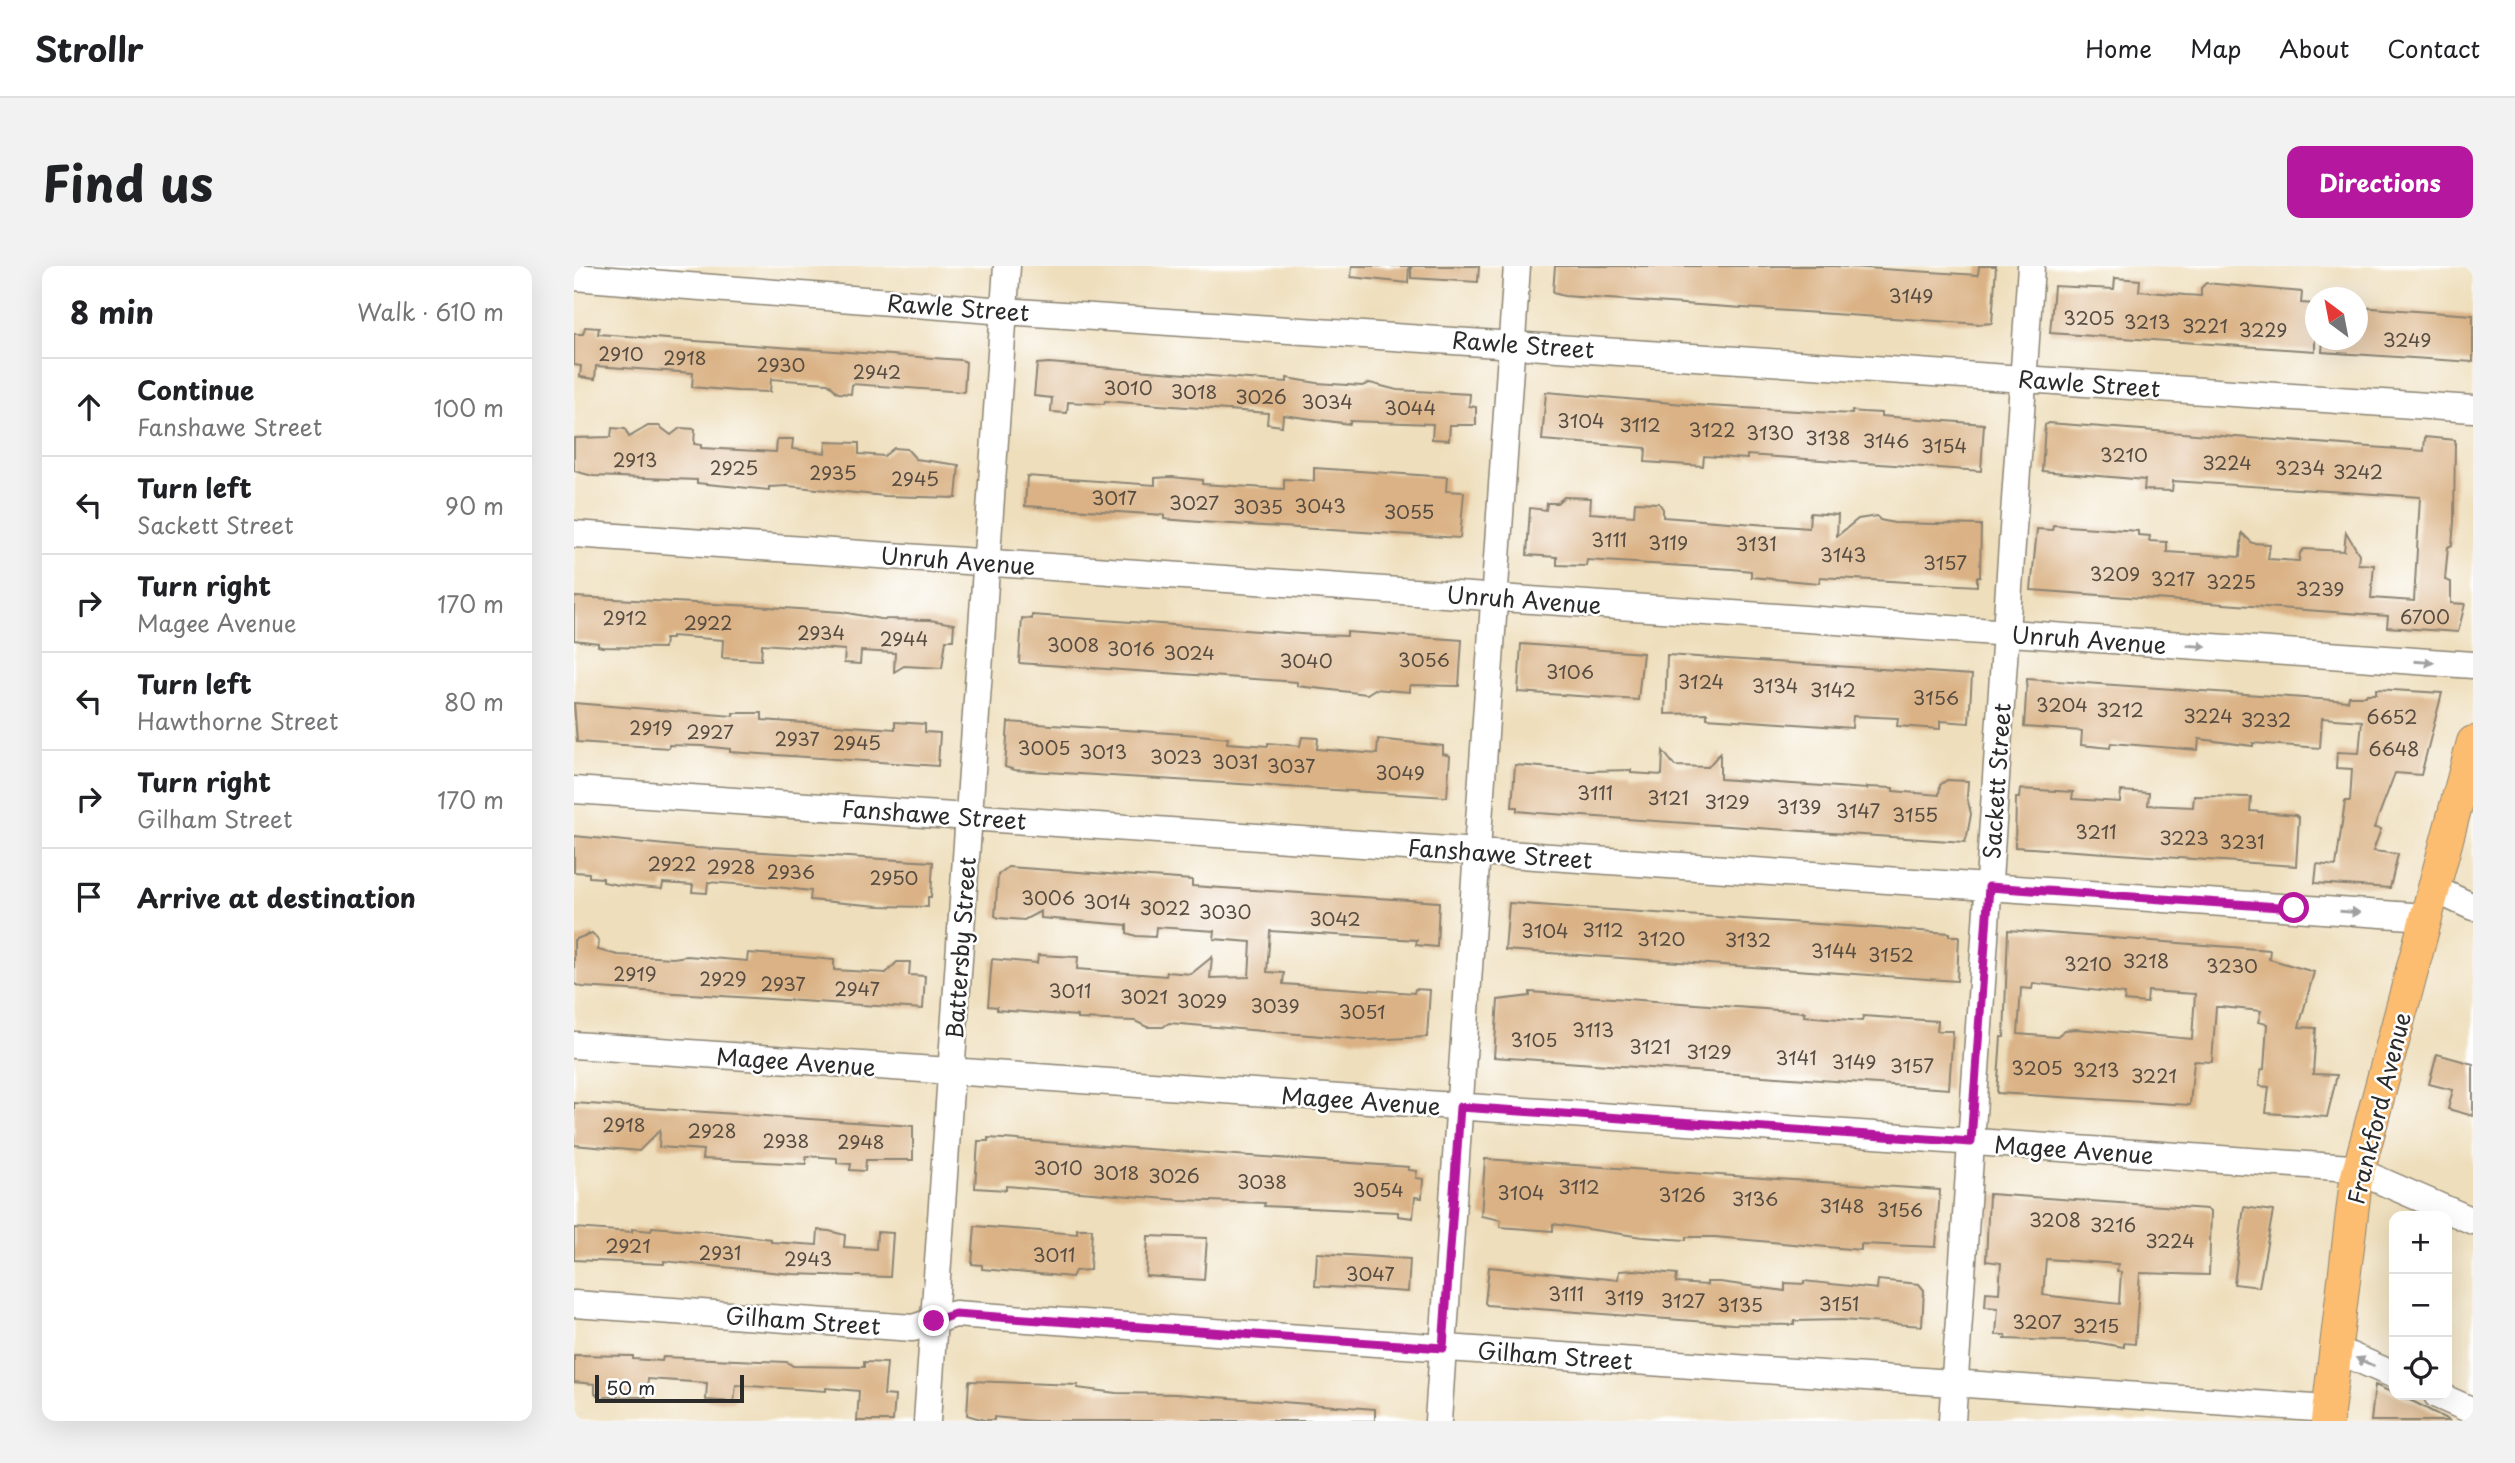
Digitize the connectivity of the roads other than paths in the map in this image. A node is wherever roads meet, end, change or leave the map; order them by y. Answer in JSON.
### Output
{"nodes":[{"id":1,"x":1007,"y":266,"type":"edge"},
{"id":2,"x":1517,"y":266,"type":"edge"},
{"id":3,"x":2031,"y":266,"type":"edge"},
{"id":4,"x":574,"y":277,"type":"edge"},
{"id":5,"x":1004,"y":311,"type":"junction"},
{"id":6,"x":1512,"y":343,"type":"junction"},
{"id":7,"x":2023,"y":379,"type":"junction"},
{"id":8,"x":2473,"y":409,"type":"edge"},
{"id":9,"x":574,"y":534,"type":"edge"},
{"id":10,"x":987,"y":562,"type":"junction"},
{"id":11,"x":1495,"y":597,"type":"junction"},
{"id":12,"x":2006,"y":633,"type":"junction"},
{"id":13,"x":2473,"y":665,"type":"edge"},
{"id":14,"x":2473,"y":742,"type":"edge"},
{"id":15,"x":2473,"y":772,"type":"edge"},
{"id":16,"x":574,"y":790,"type":"edge"},
{"id":17,"x":2457,"y":801,"type":"junction"},
{"id":18,"x":969,"y":817,"type":"junction"},
{"id":19,"x":1477,"y":852,"type":"junction"},
{"id":20,"x":1989,"y":887,"type":"junction"},
{"id":21,"x":2430,"y":903,"type":"junction"},
{"id":22,"x":2473,"y":907,"type":"edge"},
{"id":23,"x":574,"y":1045,"type":"edge"},
{"id":24,"x":951,"y":1071,"type":"junction"},
{"id":25,"x":1460,"y":1107,"type":"junction"},
{"id":26,"x":1971,"y":1142,"type":"junction"},
{"id":27,"x":2358,"y":1170,"type":"junction"},
{"id":28,"x":2473,"y":1221,"type":"edge"},
{"id":29,"x":574,"y":1304,"type":"edge"},
{"id":30,"x":934,"y":1321,"type":"junction"},
{"id":31,"x":1443,"y":1348,"type":"junction"},
{"id":32,"x":2335,"y":1349,"type":"junction"},
{"id":33,"x":2389,"y":1373,"type":"edge"},
{"id":34,"x":1955,"y":1383,"type":"junction"},
{"id":35,"x":2448,"y":1400,"type":"edge"},
{"id":36,"x":2473,"y":1411,"type":"edge"},
{"id":37,"x":2327,"y":1415,"type":"edge"},
{"id":38,"x":927,"y":1421,"type":"edge"},
{"id":39,"x":1438,"y":1421,"type":"edge"},
{"id":40,"x":1952,"y":1421,"type":"edge"}],
"edges":[{"from":1,"to":5,"type":"street","name":"Battersby Street"},
{"from":2,"to":6,"type":"street"},
{"from":3,"to":7,"type":"street","name":"Sackett Street"},
{"from":4,"to":5,"type":"street","name":"Rawle Street"},
{"from":5,"to":6,"type":"street","name":"Rawle Street"},
{"from":5,"to":10,"type":"street","name":"Battersby Street"},
{"from":6,"to":7,"type":"street","name":"Rawle Street"},
{"from":6,"to":11,"type":"street"},
{"from":7,"to":8,"type":"street","name":"Rawle Street"},
{"from":7,"to":12,"type":"street","name":"Sackett Street"},
{"from":9,"to":10,"type":"street","name":"Unruh Avenue"},
{"from":10,"to":11,"type":"street","name":"Unruh Avenue"},
{"from":10,"to":18,"type":"street","name":"Battersby Street"},
{"from":11,"to":12,"type":"street","name":"Unruh Avenue"},
{"from":11,"to":19,"type":"street"},
{"from":12,"to":13,"type":"street","name":"Unruh Avenue","one_way":true},
{"from":12,"to":20,"type":"street","name":"Sackett Street"},
{"from":14,"to":17,"type":"main road","name":"Frankford Avenue"},
{"from":15,"to":17,"type":"main road","name":"Frankford Avenue"},
{"from":16,"to":18,"type":"street","name":"Fanshawe Street"},
{"from":17,"to":21,"type":"main road","name":"Frankford Avenue"},
{"from":18,"to":19,"type":"street","name":"Fanshawe Street"},
{"from":18,"to":24,"type":"street","name":"Battersby Street"},
{"from":19,"to":20,"type":"street","name":"Fanshawe Street"},
{"from":19,"to":25,"type":"street"},
{"from":20,"to":21,"type":"street","name":"Fanshawe Street","one_way":true},
{"from":20,"to":26,"type":"street","name":"Sackett Street"},
{"from":21,"to":22,"type":"street"},
{"from":21,"to":27,"type":"main road","name":"Frankford Avenue"},
{"from":23,"to":24,"type":"street","name":"Magee Avenue"},
{"from":24,"to":25,"type":"street","name":"Magee Avenue"},
{"from":24,"to":30,"type":"street","name":"Battersby Street"},
{"from":25,"to":26,"type":"street","name":"Magee Avenue"},
{"from":25,"to":31,"type":"street"},
{"from":26,"to":27,"type":"street","name":"Magee Avenue"},
{"from":26,"to":34,"type":"street","name":"Sackett Street"},
{"from":27,"to":28,"type":"street","name":"Magee Avenue"},
{"from":27,"to":32,"type":"main road","name":"Frankford Avenue"},
{"from":29,"to":30,"type":"street","name":"Gilham Street"},
{"from":30,"to":31,"type":"street","name":"Gilham Street"},
{"from":30,"to":38,"type":"street","name":"Battersby Street"},
{"from":31,"to":34,"type":"street","name":"Gilham Street"},
{"from":31,"to":39,"type":"street"},
{"from":33,"to":32,"type":"street","one_way":true},
{"from":32,"to":37,"type":"main road","name":"Frankford Avenue"},
{"from":34,"to":37,"type":"street","name":"Gilham Street"},
{"from":34,"to":40,"type":"street","name":"Sackett Street"},
{"from":35,"to":36,"type":"street"}]}
